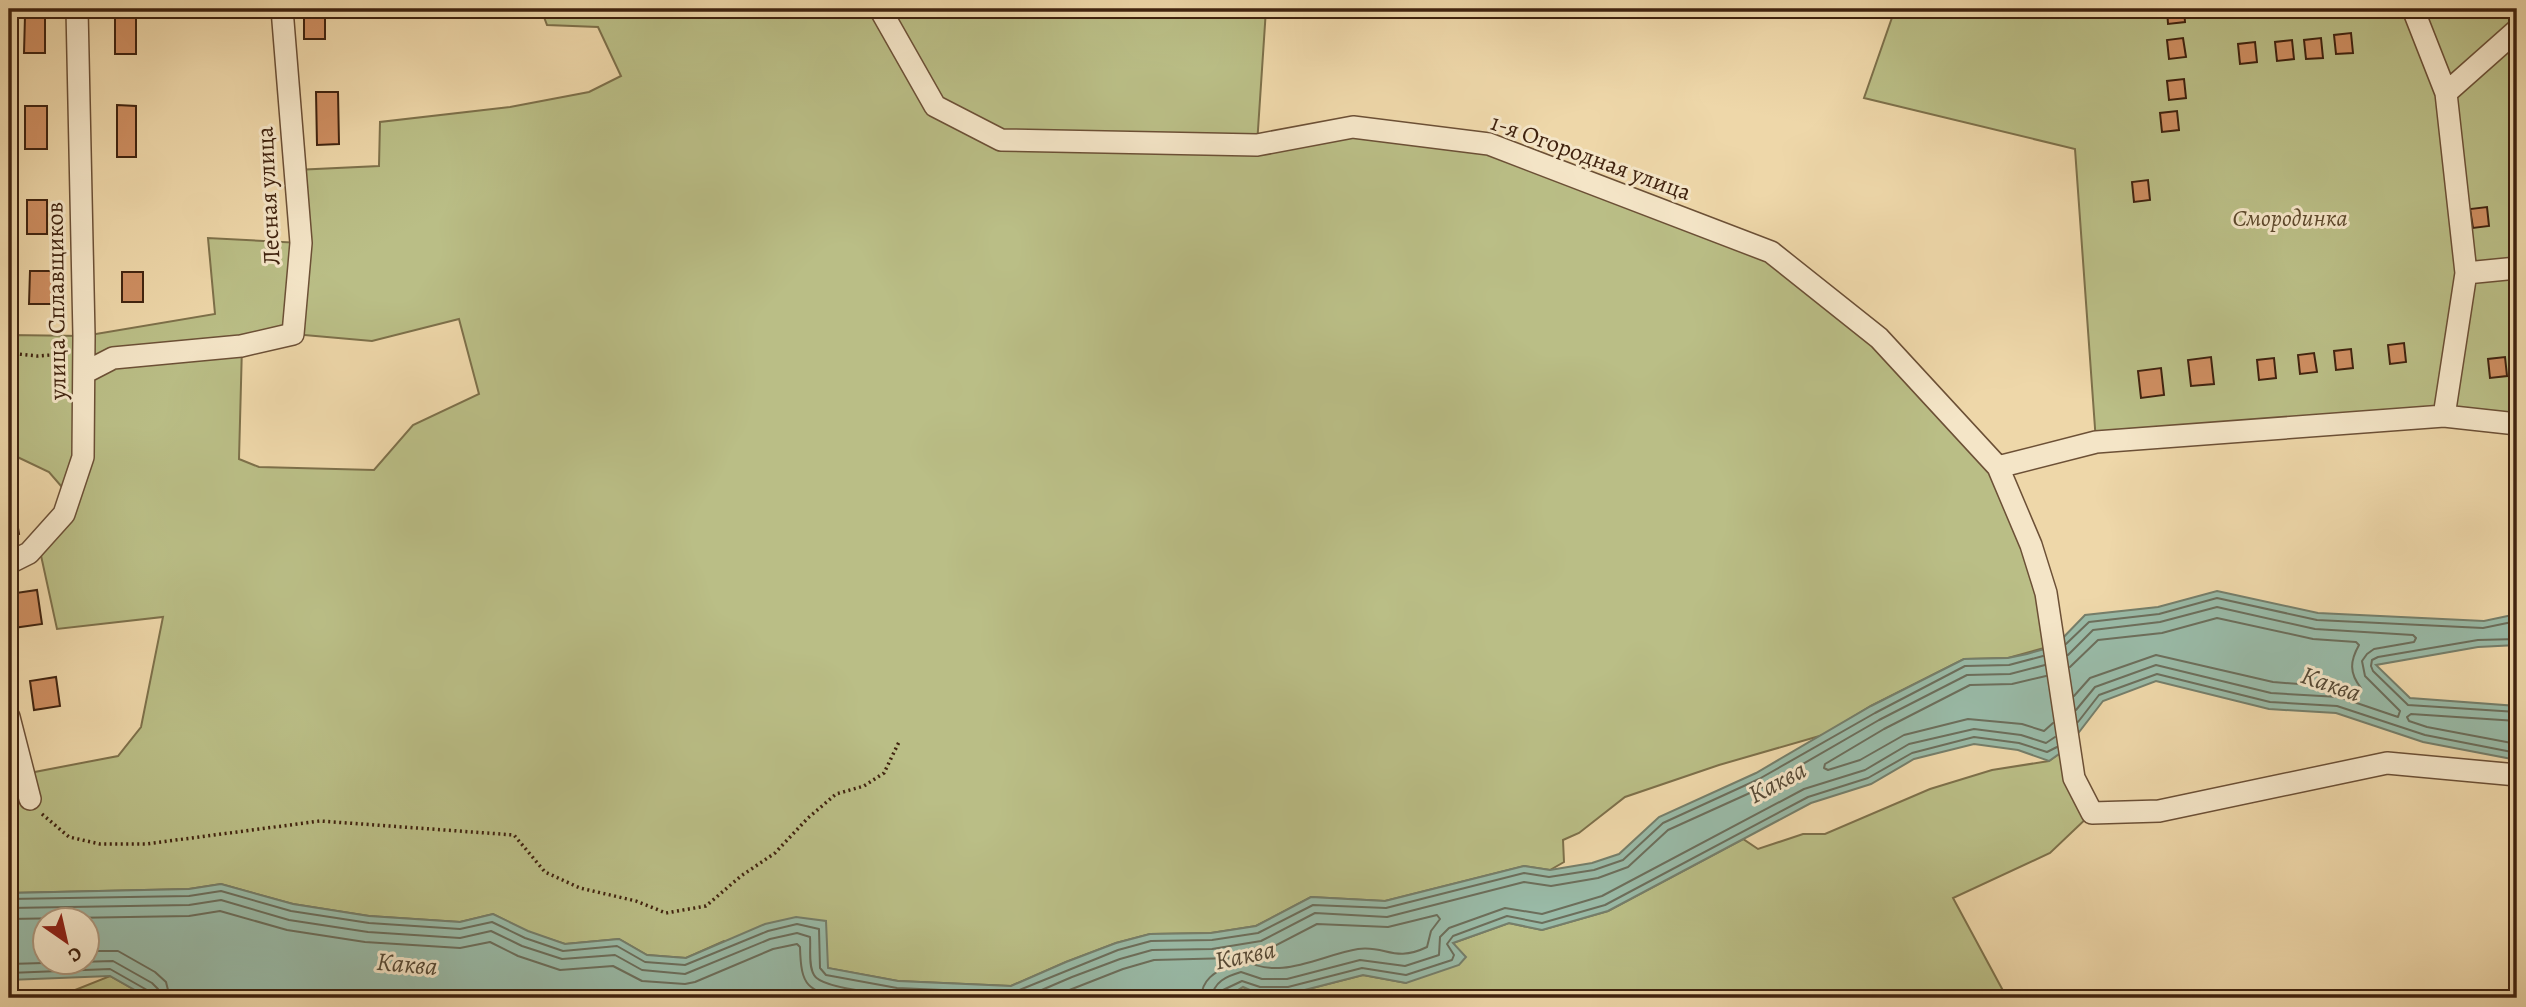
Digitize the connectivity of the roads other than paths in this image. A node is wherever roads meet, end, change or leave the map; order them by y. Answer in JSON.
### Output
{"nodes":[{"id":1,"x":77,"y":9,"type":"edge"},
{"id":2,"x":282,"y":9,"type":"edge"},
{"id":3,"x":880,"y":9,"type":"edge"},
{"id":4,"x":2413,"y":9,"type":"edge"},
{"id":5,"x":2517,"y":30,"type":"edge"},
{"id":6,"x":2446,"y":93,"type":"junction"},
{"id":7,"x":2517,"y":268,"type":"edge"},
{"id":8,"x":2466,"y":273,"type":"junction"},
{"id":9,"x":84,"y":363,"type":"junction"},
{"id":10,"x":2444,"y":416,"type":"junction"},
{"id":11,"x":2517,"y":424,"type":"edge"},
{"id":12,"x":1998,"y":467,"type":"junction"},
{"id":13,"x":9,"y":563,"type":"edge"},
{"id":14,"x":9,"y":717,"type":"edge"},
{"id":15,"x":2517,"y":775,"type":"edge"},
{"id":16,"x":30,"y":799,"type":"road end"}],
"edges":[{"from":1,"to":9,"type":"street","name":"улица Сплавщиков"},
{"from":2,"to":9,"type":"street","name":"Лесная улица"},
{"from":3,"to":12,"type":"street","name":"1-я Огородная улица"},
{"from":4,"to":6,"type":"street"},
{"from":5,"to":6,"type":"street"},
{"from":6,"to":8,"type":"street"},
{"from":7,"to":8,"type":"street"},
{"from":8,"to":10,"type":"street"},
{"from":9,"to":13,"type":"street","name":"улица Сплавщиков"},
{"from":10,"to":11,"type":"street"},
{"from":10,"to":12,"type":"street"},
{"from":12,"to":15,"type":"street","name":"1-я Огородная улица"},
{"from":14,"to":16,"type":"street"}]}
